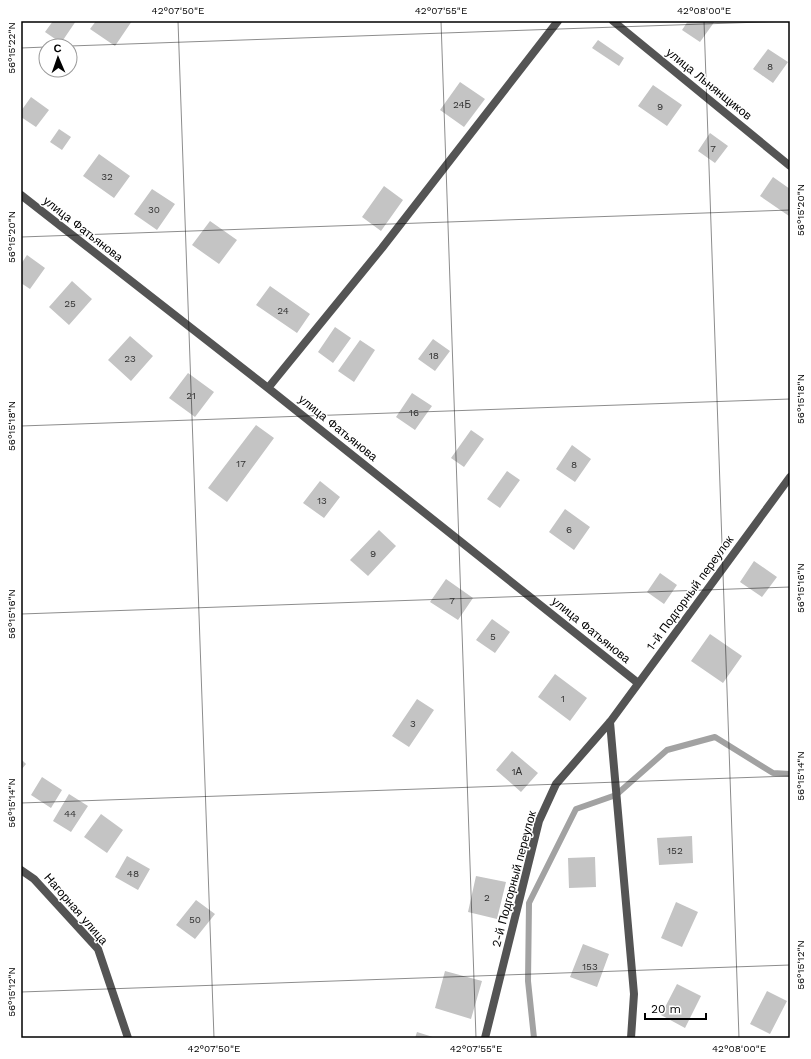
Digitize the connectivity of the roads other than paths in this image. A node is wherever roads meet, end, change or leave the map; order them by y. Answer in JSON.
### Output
{"nodes":[{"id":1,"x":558,"y":21,"type":"edge"},
{"id":2,"x":613,"y":21,"type":"edge"},
{"id":3,"x":790,"y":166,"type":"edge"},
{"id":4,"x":21,"y":195,"type":"edge"},
{"id":5,"x":268,"y":388,"type":"junction"},
{"id":6,"x":790,"y":478,"type":"edge"},
{"id":7,"x":638,"y":683,"type":"junction"},
{"id":8,"x":610,"y":722,"type":"junction"},
{"id":9,"x":21,"y":870,"type":"edge"},
{"id":10,"x":128,"y":1038,"type":"edge"},
{"id":11,"x":485,"y":1038,"type":"edge"},
{"id":12,"x":631,"y":1038,"type":"edge"}],
"edges":[{"from":1,"to":5,"type":"street"},
{"from":2,"to":3,"type":"street","name":"улица Льнянщиков"},
{"from":4,"to":5,"type":"street","name":"улица Фатьянова"},
{"from":5,"to":7,"type":"street","name":"улица Фатьянова"},
{"from":6,"to":7,"type":"street","name":"1-й Подгорный переулок"},
{"from":7,"to":8,"type":"street","name":"1-й Подгорный переулок"},
{"from":8,"to":11,"type":"street","name":"2-й Подгорный переулок"},
{"from":8,"to":12,"type":"street"},
{"from":9,"to":10,"type":"street","name":"Нагорная улица"}]}
